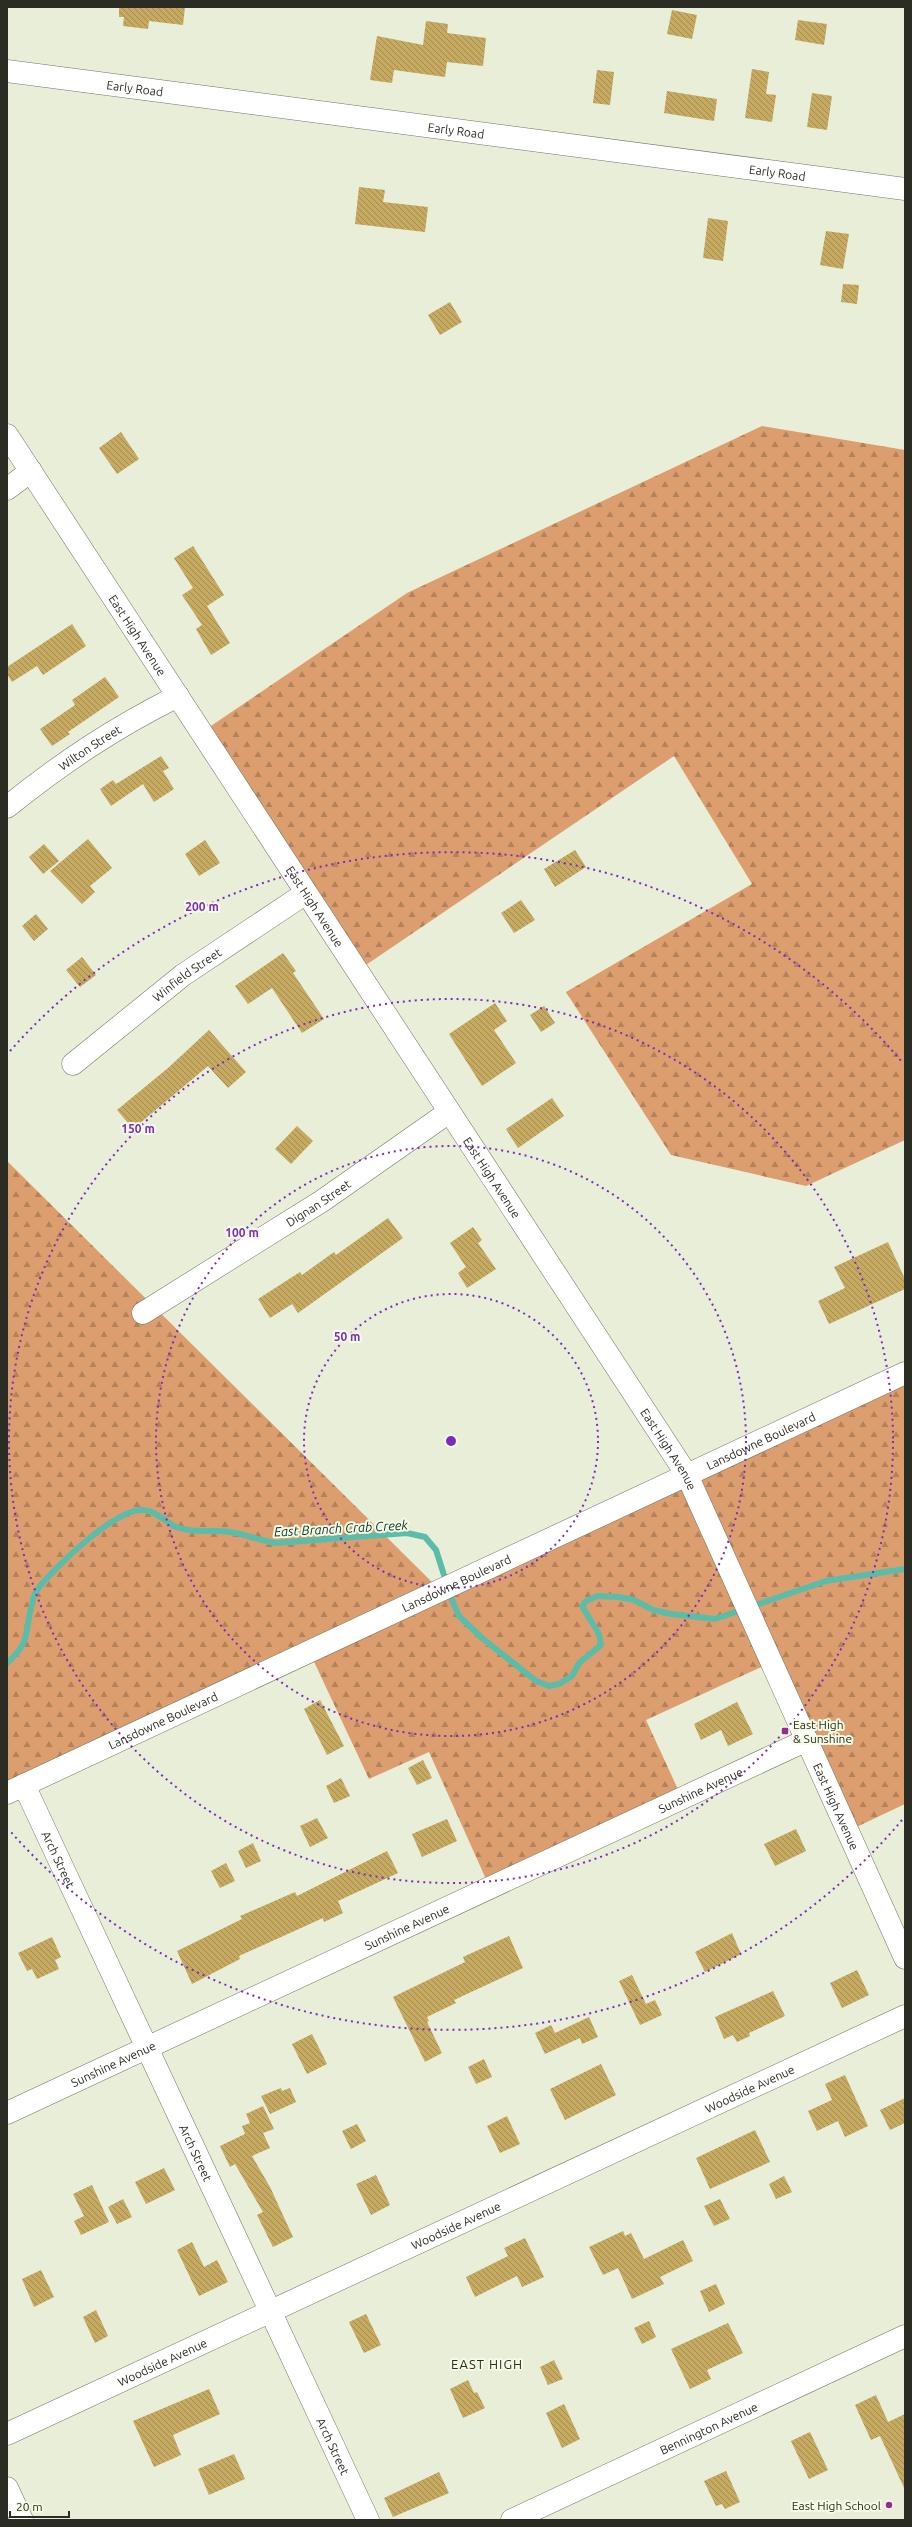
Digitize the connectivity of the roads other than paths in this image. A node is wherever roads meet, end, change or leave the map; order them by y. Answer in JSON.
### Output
{"nodes":[{"id":1,"x":7,"y":71,"type":"edge"},
{"id":2,"x":905,"y":189,"type":"edge"},
{"id":3,"x":7,"y":435,"type":"edge"},
{"id":4,"x":30,"y":471,"type":"junction"},
{"id":5,"x":7,"y":489,"type":"edge"},
{"id":6,"x":178,"y":696,"type":"junction"},
{"id":7,"x":7,"y":807,"type":"edge"},
{"id":8,"x":306,"y":892,"type":"junction"},
{"id":9,"x":73,"y":1064,"type":"dead end"},
{"id":10,"x":449,"y":1112,"type":"junction"},
{"id":11,"x":143,"y":1313,"type":"dead end"},
{"id":12,"x":905,"y":1373,"type":"edge"},
{"id":13,"x":687,"y":1475,"type":"junction"},
{"id":14,"x":807,"y":1740,"type":"junction"},
{"id":15,"x":16,"y":1789,"type":"edge"},
{"id":16,"x":905,"y":1958,"type":"edge"},
{"id":17,"x":905,"y":2016,"type":"edge"},
{"id":18,"x":147,"y":2048,"type":"junction"},
{"id":19,"x":7,"y":2113,"type":"edge"},
{"id":20,"x":271,"y":2311,"type":"junction"},
{"id":21,"x":905,"y":2336,"type":"edge"},
{"id":22,"x":7,"y":2434,"type":"edge"},
{"id":23,"x":7,"y":2488,"type":"edge"},
{"id":24,"x":22,"y":2520,"type":"edge"},
{"id":25,"x":368,"y":2520,"type":"edge"},
{"id":26,"x":512,"y":2520,"type":"edge"}],
"edges":[{"from":1,"to":2,"type":"street","name":"Early Road"},
{"from":3,"to":4,"type":"street","name":"East High Avenue"},
{"from":4,"to":5,"type":"street"},
{"from":4,"to":6,"type":"street","name":"East High Avenue"},
{"from":6,"to":7,"type":"street","name":"Wilton Street"},
{"from":6,"to":8,"type":"street","name":"East High Avenue"},
{"from":8,"to":9,"type":"street","name":"Winfield Street"},
{"from":8,"to":10,"type":"street","name":"East High Avenue"},
{"from":10,"to":11,"type":"street","name":"Dignan Street"},
{"from":10,"to":13,"type":"street","name":"East High Avenue"},
{"from":12,"to":13,"type":"street","name":"Lansdowne Boulevard"},
{"from":13,"to":14,"type":"street","name":"East High Avenue"},
{"from":13,"to":15,"type":"street","name":"Lansdowne Boulevard"},
{"from":14,"to":16,"type":"street","name":"East High Avenue"},
{"from":14,"to":18,"type":"street","name":"Sunshine Avenue"},
{"from":15,"to":18,"type":"street","name":"Arch Street"},
{"from":17,"to":20,"type":"street","name":"Woodside Avenue"},
{"from":18,"to":19,"type":"street","name":"Sunshine Avenue"},
{"from":18,"to":20,"type":"street","name":"Arch Street"},
{"from":20,"to":22,"type":"street","name":"Woodside Avenue"},
{"from":20,"to":25,"type":"street","name":"Arch Street"},
{"from":21,"to":26,"type":"street","name":"Bennington Avenue"},
{"from":23,"to":24,"type":"street"}]}
